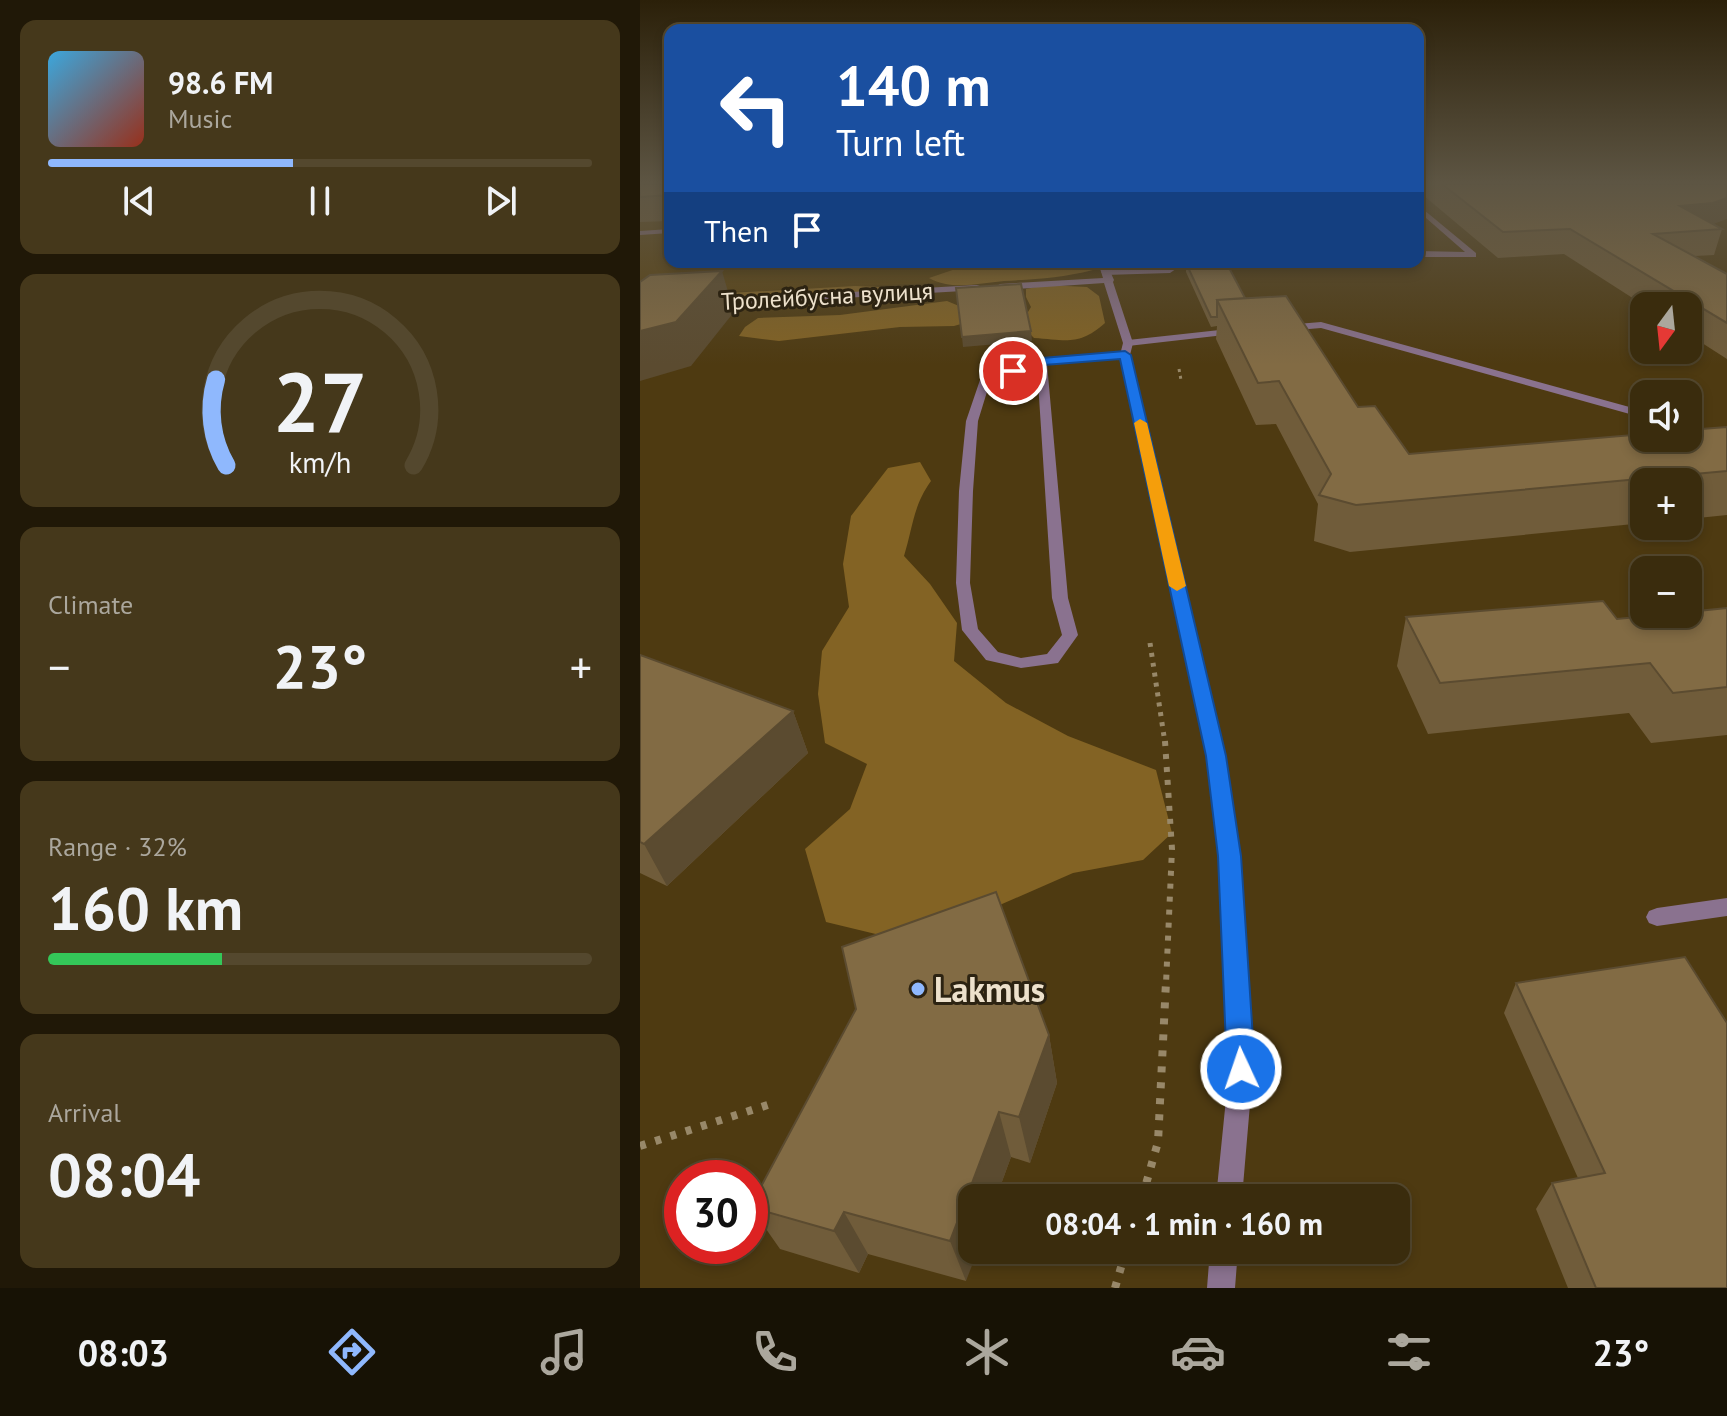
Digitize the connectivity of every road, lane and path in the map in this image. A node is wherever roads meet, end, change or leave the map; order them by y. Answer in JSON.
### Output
{"nodes":[{"id":1,"x":1461,"y":244,"type":"edge"},
{"id":2,"x":1424,"y":254,"type":"edge"},
{"id":3,"x":1173,"y":268,"type":"edge"},
{"id":4,"x":1106,"y":272,"type":"edge"},
{"id":5,"x":695,"y":303,"type":"edge"},
{"id":6,"x":1275,"y":328,"type":"edge"},
{"id":7,"x":1244,"y":331,"type":"edge"},
{"id":8,"x":1127,"y":349,"type":"junction"},
{"id":9,"x":1042,"y":361,"type":"junction"},
{"id":10,"x":1630,"y":411,"type":"edge"},
{"id":11,"x":1149,"y":636,"type":"dead end"},
{"id":12,"x":1727,"y":907,"type":"edge"},
{"id":13,"x":1657,"y":917,"type":"dead end"},
{"id":14,"x":777,"y":1102,"type":"dead end"},
{"id":15,"x":640,"y":1146,"type":"edge"},
{"id":16,"x":1146,"y":1184,"type":"edge"},
{"id":17,"x":1230,"y":1184,"type":"edge"},
{"id":18,"x":1122,"y":1264,"type":"edge"},
{"id":19,"x":1223,"y":1264,"type":"edge"},
{"id":20,"x":1115,"y":1288,"type":"edge"},
{"id":21,"x":1221,"y":1288,"type":"edge"}],
"edges":[{"from":1,"to":2,"type":"street"},
{"from":3,"to":4,"type":"street","name":"Тролейбусна вулиця"},
{"from":4,"to":5,"type":"street","name":"Тролейбусна вулиця"},
{"from":4,"to":8,"type":"street"},
{"from":6,"to":10,"type":"street"},
{"from":7,"to":8,"type":"street"},
{"from":8,"to":9,"type":"street"},
{"from":8,"to":17,"type":"street"},
{"from":9,"to":9,"type":"street"},
{"from":11,"to":16,"type":"path"},
{"from":12,"to":13,"type":"street"},
{"from":14,"to":15,"type":"path"},
{"from":18,"to":20,"type":"path"},
{"from":19,"to":21,"type":"street"}]}
